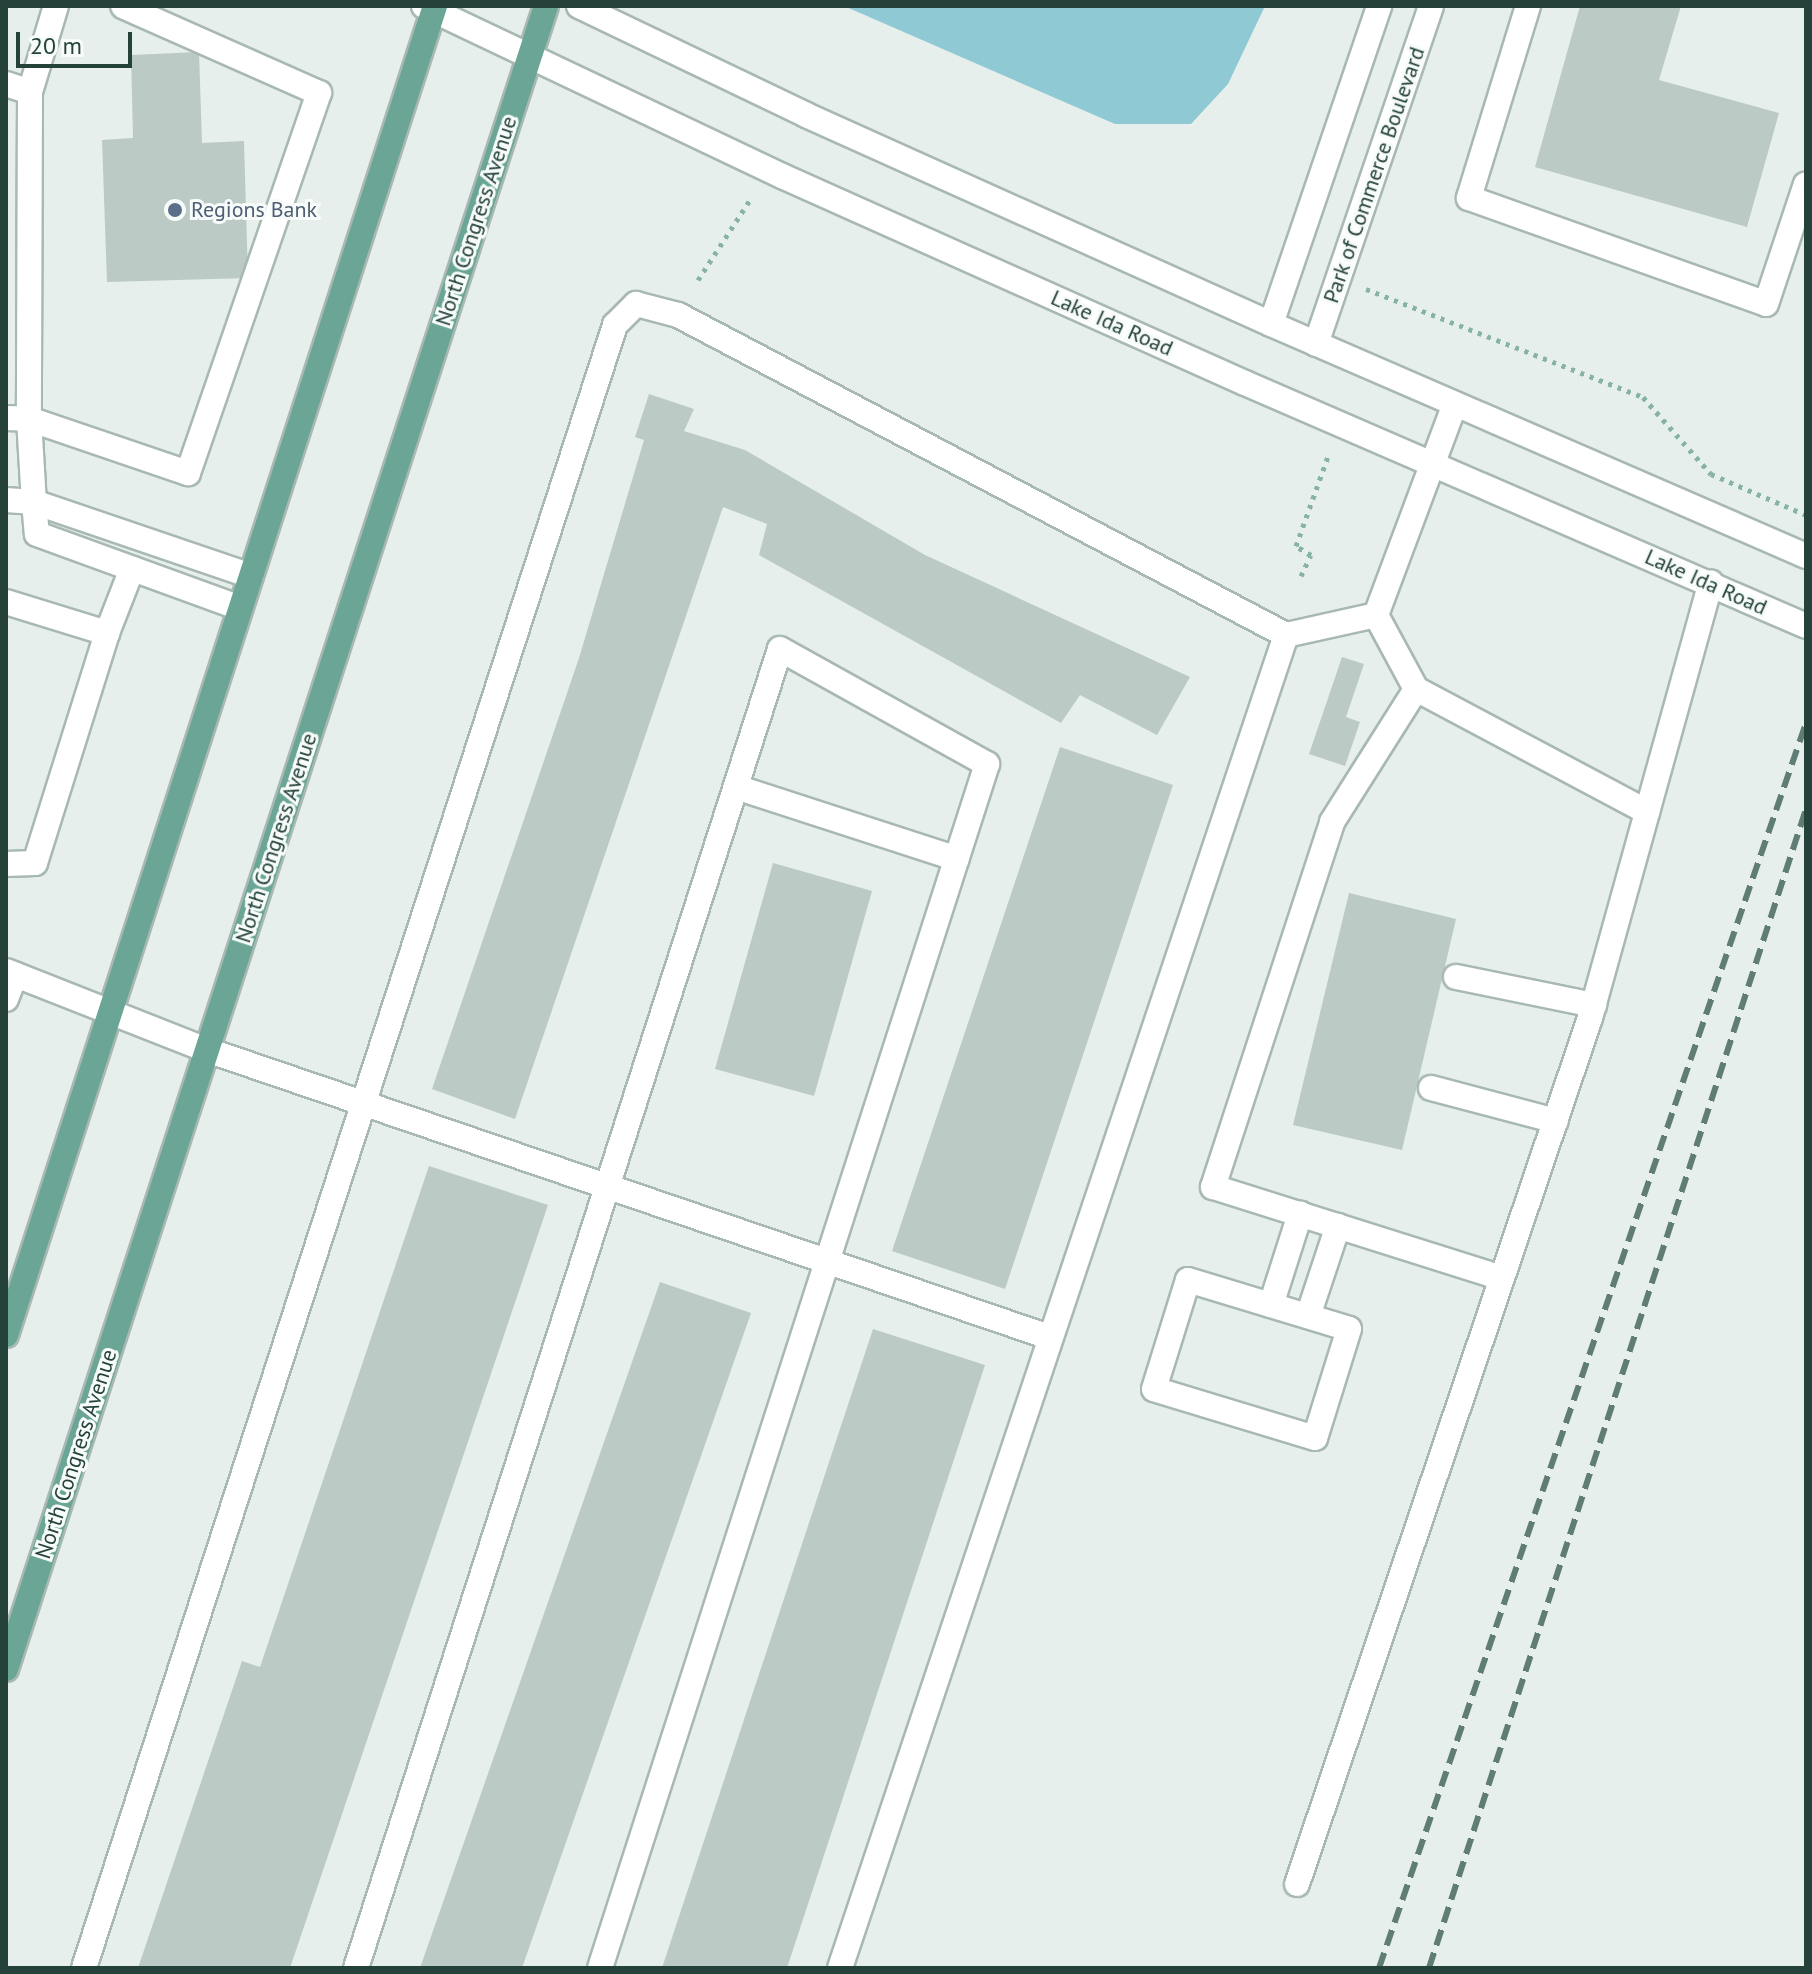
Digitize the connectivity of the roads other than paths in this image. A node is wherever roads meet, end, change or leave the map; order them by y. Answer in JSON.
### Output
{"nodes":[{"id":1,"x":56,"y":6,"type":"edge"},
{"id":2,"x":123,"y":6,"type":"edge"},
{"id":3,"x":546,"y":6,"type":"edge"},
{"id":4,"x":579,"y":6,"type":"edge"},
{"id":5,"x":1379,"y":6,"type":"edge"},
{"id":6,"x":1431,"y":6,"type":"edge"},
{"id":7,"x":1528,"y":6,"type":"edge"},
{"id":8,"x":431,"y":7,"type":"edge"},
{"id":9,"x":530,"y":56,"type":"junction"},
{"id":10,"x":6,"y":84,"type":"edge"},
{"id":11,"x":30,"y":92,"type":"junction"},
{"id":12,"x":1806,"y":184,"type":"edge"},
{"id":13,"x":1271,"y":324,"type":"junction"},
{"id":14,"x":1316,"y":344,"type":"junction"},
{"id":15,"x":1455,"y":404,"type":"junction"},
{"id":16,"x":17,"y":418,"type":"edge"},
{"id":17,"x":1433,"y":464,"type":"junction"},
{"id":18,"x":6,"y":500,"type":"edge"},
{"id":19,"x":34,"y":502,"type":"junction"},
{"id":20,"x":1806,"y":556,"type":"edge"},
{"id":21,"x":132,"y":569,"type":"junction"},
{"id":22,"x":251,"y":576,"type":"junction"},
{"id":23,"x":1711,"y":583,"type":"junction"},
{"id":24,"x":6,"y":602,"type":"edge"},
{"id":25,"x":240,"y":608,"type":"junction"},
{"id":26,"x":1376,"y":615,"type":"junction"},
{"id":27,"x":1806,"y":626,"type":"edge"},
{"id":28,"x":107,"y":633,"type":"junction"},
{"id":29,"x":1286,"y":635,"type":"junction"},
{"id":30,"x":1416,"y":689,"type":"junction"},
{"id":31,"x":736,"y":787,"type":"junction"},
{"id":32,"x":1647,"y":812,"type":"junction"},
{"id":33,"x":957,"y":859,"type":"junction"},
{"id":34,"x":6,"y":864,"type":"edge"},
{"id":35,"x":11,"y":973,"type":"edge"},
{"id":36,"x":1456,"y":977,"type":"dead end"},
{"id":37,"x":6,"y":999,"type":"edge"},
{"id":38,"x":1594,"y":1005,"type":"junction"},
{"id":39,"x":110,"y":1014,"type":"junction"},
{"id":40,"x":207,"y":1050,"type":"junction"},
{"id":41,"x":1431,"y":1088,"type":"dead end"},
{"id":42,"x":364,"y":1103,"type":"junction"},
{"id":43,"x":1556,"y":1121,"type":"junction"},
{"id":44,"x":607,"y":1186,"type":"junction"},
{"id":45,"x":1300,"y":1214,"type":"junction"},
{"id":46,"x":1338,"y":1226,"type":"junction"},
{"id":47,"x":827,"y":1262,"type":"junction"},
{"id":48,"x":1502,"y":1278,"type":"junction"},
{"id":49,"x":1271,"y":1305,"type":"junction"},
{"id":50,"x":1308,"y":1316,"type":"junction"},
{"id":51,"x":6,"y":1335,"type":"edge"},
{"id":52,"x":1049,"y":1337,"type":"junction"},
{"id":53,"x":6,"y":1669,"type":"edge"},
{"id":54,"x":1297,"y":1884,"type":"dead end"},
{"id":55,"x":84,"y":1968,"type":"edge"},
{"id":56,"x":356,"y":1968,"type":"edge"},
{"id":57,"x":600,"y":1968,"type":"edge"},
{"id":58,"x":840,"y":1968,"type":"edge"}],
"edges":[{"from":1,"to":11,"type":"street"},
{"from":2,"to":16,"type":"street"},
{"from":3,"to":9,"type":"main road","name":"North Congress Avenue"},
{"from":4,"to":13,"type":"street"},
{"from":5,"to":13,"type":"street"},
{"from":6,"to":14,"type":"street","name":"Park of Commerce Boulevard"},
{"from":7,"to":12,"type":"street"},
{"from":8,"to":9,"type":"street","name":"Lake Ida Road"},
{"from":8,"to":22,"type":"main road"},
{"from":9,"to":17,"type":"street","name":"Lake Ida Road"},
{"from":9,"to":40,"type":"main road","name":"North Congress Avenue"},
{"from":10,"to":11,"type":"street"},
{"from":11,"to":16,"type":"street"},
{"from":13,"to":14,"type":"street"},
{"from":14,"to":15,"type":"street"},
{"from":15,"to":17,"type":"street"},
{"from":15,"to":20,"type":"street"},
{"from":16,"to":19,"type":"street"},
{"from":17,"to":23,"type":"street","name":"Lake Ida Road"},
{"from":17,"to":26,"type":"street"},
{"from":18,"to":19,"type":"street"},
{"from":19,"to":21,"type":"street"},
{"from":19,"to":22,"type":"street"},
{"from":21,"to":25,"type":"street"},
{"from":21,"to":28,"type":"street"},
{"from":22,"to":25,"type":"main road"},
{"from":23,"to":27,"type":"street","name":"Lake Ida Road"},
{"from":23,"to":32,"type":"street"},
{"from":24,"to":28,"type":"street"},
{"from":25,"to":39,"type":"main road"},
{"from":26,"to":29,"type":"street"},
{"from":26,"to":30,"type":"street"},
{"from":28,"to":34,"type":"street"},
{"from":29,"to":42,"type":"street"},
{"from":29,"to":52,"type":"street"},
{"from":30,"to":32,"type":"street"},
{"from":30,"to":45,"type":"street"},
{"from":31,"to":33,"type":"street"},
{"from":31,"to":33,"type":"street"},
{"from":31,"to":44,"type":"street"},
{"from":32,"to":38,"type":"street"},
{"from":33,"to":47,"type":"street"},
{"from":35,"to":37,"type":"street"},
{"from":35,"to":39,"type":"street"},
{"from":36,"to":38,"type":"street"},
{"from":38,"to":43,"type":"street"},
{"from":39,"to":40,"type":"street"},
{"from":39,"to":51,"type":"main road"},
{"from":40,"to":42,"type":"street"},
{"from":40,"to":53,"type":"main road","name":"North Congress Avenue"},
{"from":41,"to":43,"type":"street"},
{"from":42,"to":44,"type":"street"},
{"from":42,"to":55,"type":"street"},
{"from":43,"to":48,"type":"street"},
{"from":44,"to":47,"type":"street"},
{"from":44,"to":56,"type":"street"},
{"from":45,"to":46,"type":"street"},
{"from":45,"to":49,"type":"street"},
{"from":46,"to":48,"type":"street"},
{"from":46,"to":50,"type":"street"},
{"from":47,"to":52,"type":"street"},
{"from":47,"to":57,"type":"street"},
{"from":48,"to":54,"type":"street"},
{"from":49,"to":50,"type":"street"},
{"from":49,"to":50,"type":"street"},
{"from":52,"to":58,"type":"street"}]}
